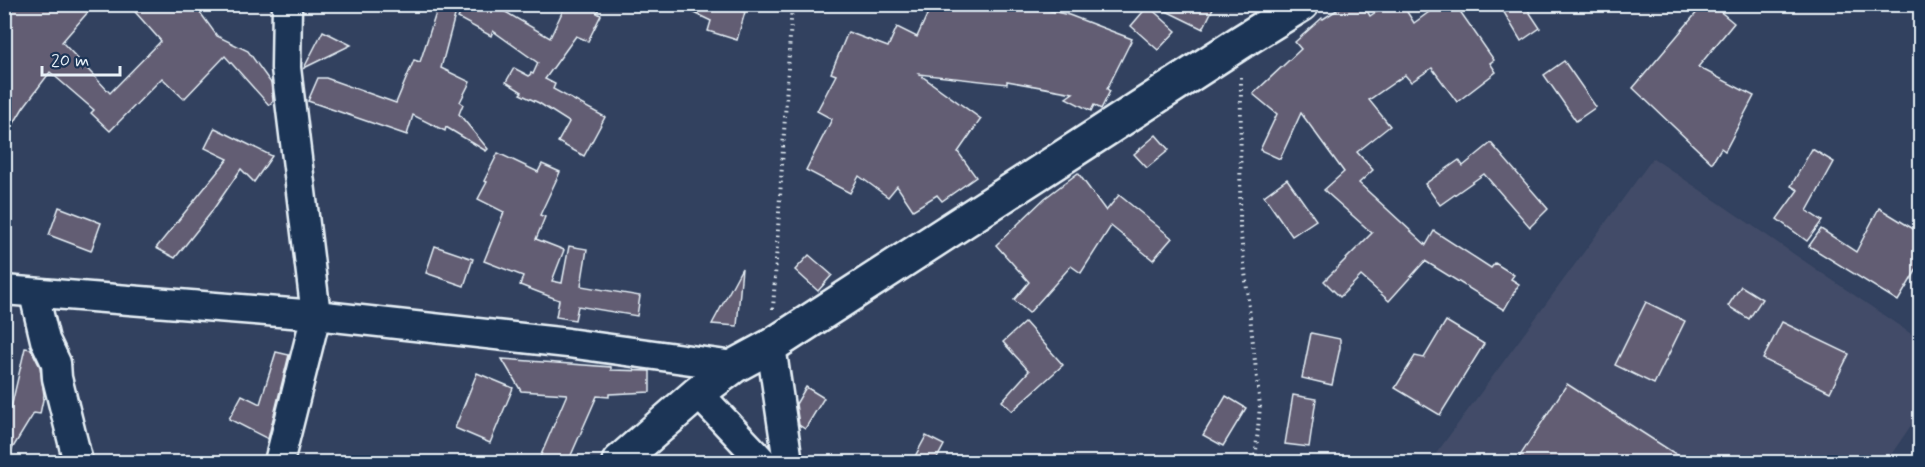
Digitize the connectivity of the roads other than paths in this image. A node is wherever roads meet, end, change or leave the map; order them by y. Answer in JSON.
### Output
{"nodes":[{"id":1,"x":287,"y":4,"type":"edge"},
{"id":2,"x":1302,"y":4,"type":"edge"},
{"id":3,"x":4,"y":290,"type":"edge"},
{"id":4,"x":34,"y":294,"type":"junction"},
{"id":5,"x":316,"y":315,"type":"junction"},
{"id":6,"x":771,"y":346,"type":"junction"},
{"id":7,"x":734,"y":366,"type":"junction"},
{"id":8,"x":698,"y":393,"type":"junction"},
{"id":9,"x":78,"y":462,"type":"edge"},
{"id":10,"x":279,"y":462,"type":"edge"},
{"id":11,"x":618,"y":462,"type":"edge"},
{"id":12,"x":763,"y":462,"type":"edge"},
{"id":13,"x":788,"y":462,"type":"edge"}],
"edges":[{"from":1,"to":5,"type":"street"},
{"from":2,"to":6,"type":"main road"},
{"from":3,"to":4,"type":"street"},
{"from":4,"to":5,"type":"street"},
{"from":4,"to":9,"type":"street"},
{"from":5,"to":7,"type":"street"},
{"from":5,"to":10,"type":"street"},
{"from":6,"to":7,"type":"main road"},
{"from":6,"to":13,"type":"street"},
{"from":7,"to":8,"type":"main road"},
{"from":8,"to":11,"type":"main road"},
{"from":8,"to":12,"type":"street"}]}
